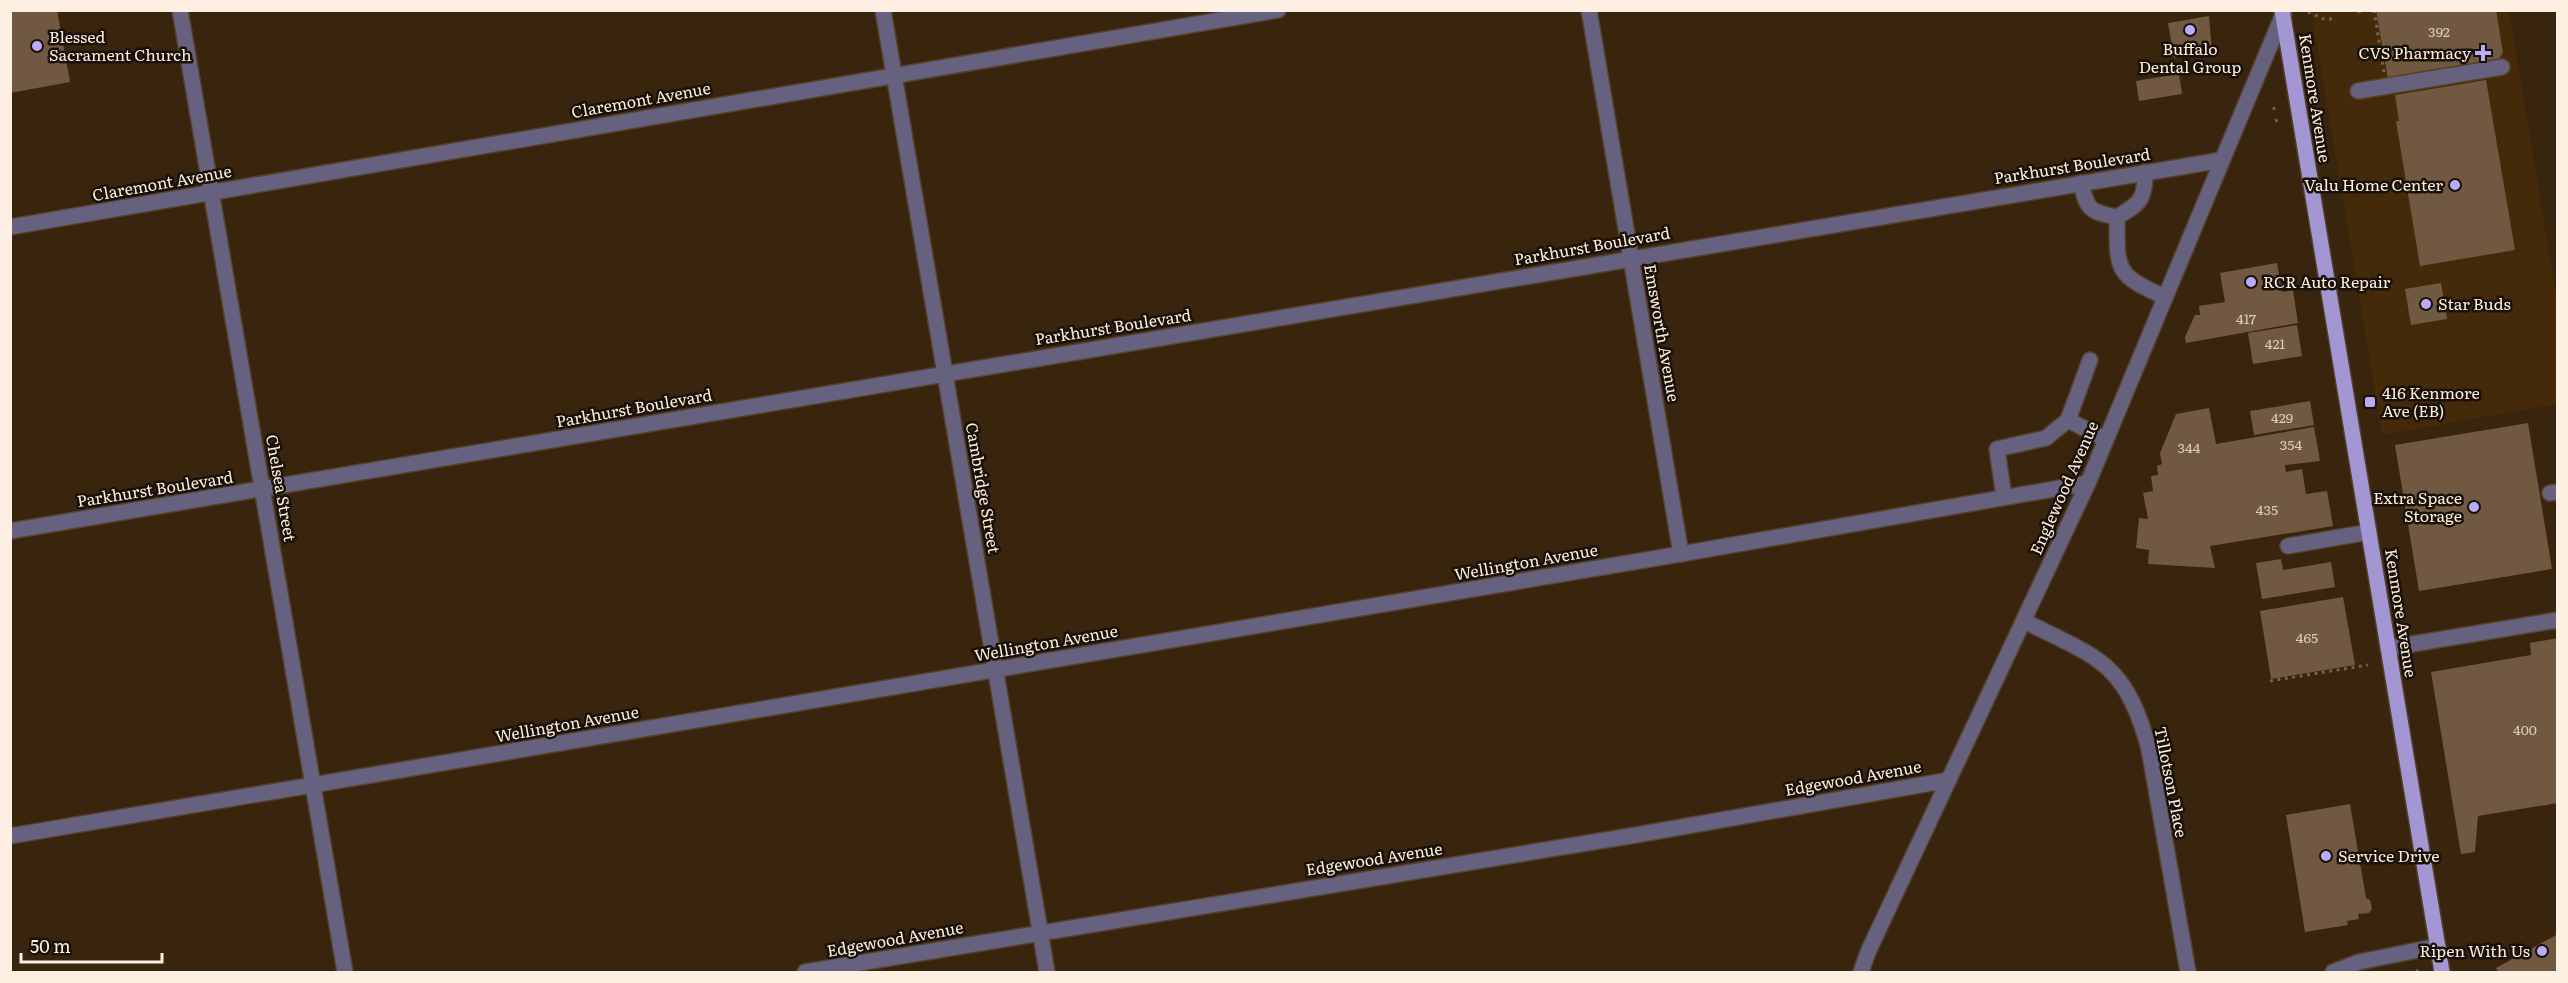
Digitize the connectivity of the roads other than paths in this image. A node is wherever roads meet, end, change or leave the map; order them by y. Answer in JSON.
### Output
{"nodes":[{"id":1,"x":180,"y":10,"type":"edge"},
{"id":2,"x":883,"y":10,"type":"edge"},
{"id":3,"x":1278,"y":10,"type":"edge"},
{"id":4,"x":1589,"y":10,"type":"edge"},
{"id":5,"x":2283,"y":12,"type":"edge"},
{"id":6,"x":2502,"y":67,"type":"dead end"},
{"id":7,"x":895,"y":75,"type":"junction"},
{"id":8,"x":2358,"y":91,"type":"dead end"},
{"id":9,"x":2222,"y":160,"type":"junction"},
{"id":10,"x":2145,"y":172,"type":"junction"},
{"id":11,"x":2081,"y":183,"type":"junction"},
{"id":12,"x":209,"y":194,"type":"junction"},
{"id":13,"x":2117,"y":217,"type":"junction"},
{"id":14,"x":10,"y":227,"type":"edge"},
{"id":15,"x":1631,"y":257,"type":"junction"},
{"id":16,"x":2164,"y":297,"type":"junction"},
{"id":17,"x":2090,"y":360,"type":"dead end"},
{"id":18,"x":945,"y":374,"type":"junction"},
{"id":19,"x":2068,"y":420,"type":"junction"},
{"id":20,"x":2106,"y":440,"type":"junction"},
{"id":21,"x":2088,"y":483,"type":"junction"},
{"id":22,"x":263,"y":489,"type":"junction"},
{"id":23,"x":2004,"y":498,"type":"junction"},
{"id":24,"x":10,"y":531,"type":"edge"},
{"id":25,"x":2369,"y":532,"type":"junction"},
{"id":26,"x":2288,"y":546,"type":"dead end"},
{"id":27,"x":1681,"y":554,"type":"junction"},
{"id":28,"x":2558,"y":620,"type":"edge"},
{"id":29,"x":2024,"y":621,"type":"junction"},
{"id":30,"x":2388,"y":648,"type":"junction"},
{"id":31,"x":995,"y":670,"type":"junction"},
{"id":32,"x":1949,"y":780,"type":"junction"},
{"id":33,"x":313,"y":785,"type":"junction"},
{"id":34,"x":10,"y":836,"type":"edge"},
{"id":35,"x":1040,"y":933,"type":"junction"},
{"id":36,"x":2438,"y":946,"type":"junction"},
{"id":37,"x":345,"y":972,"type":"edge"},
{"id":38,"x":805,"y":972,"type":"edge"},
{"id":39,"x":1047,"y":972,"type":"edge"},
{"id":40,"x":1861,"y":972,"type":"edge"},
{"id":41,"x":2188,"y":972,"type":"edge"},
{"id":42,"x":2332,"y":972,"type":"edge"},
{"id":43,"x":2442,"y":972,"type":"edge"}],
"edges":[{"from":1,"to":12,"type":"street","name":"Chelsea Street"},
{"from":2,"to":7,"type":"street","name":"Cambridge Street"},
{"from":3,"to":7,"type":"street","name":"Claremont Avenue"},
{"from":4,"to":15,"type":"street","name":"Emsworth Avenue"},
{"from":5,"to":9,"type":"street","name":"Englewood Avenue"},
{"from":5,"to":25,"type":"main road","name":"Kenmore Avenue"},
{"from":6,"to":8,"type":"street"},
{"from":7,"to":12,"type":"street","name":"Claremont Avenue"},
{"from":7,"to":18,"type":"street","name":"Cambridge Street"},
{"from":9,"to":10,"type":"street","name":"Parkhurst Boulevard"},
{"from":9,"to":16,"type":"street","name":"Englewood Avenue"},
{"from":10,"to":11,"type":"street","name":"Parkhurst Boulevard"},
{"from":10,"to":13,"type":"street"},
{"from":11,"to":13,"type":"street"},
{"from":11,"to":15,"type":"street","name":"Parkhurst Boulevard"},
{"from":12,"to":14,"type":"street","name":"Claremont Avenue"},
{"from":12,"to":22,"type":"street","name":"Chelsea Street"},
{"from":13,"to":16,"type":"street"},
{"from":15,"to":18,"type":"street","name":"Parkhurst Boulevard"},
{"from":15,"to":27,"type":"street","name":"Emsworth Avenue"},
{"from":16,"to":20,"type":"street","name":"Englewood Avenue"},
{"from":17,"to":19,"type":"street"},
{"from":18,"to":22,"type":"street","name":"Parkhurst Boulevard"},
{"from":18,"to":31,"type":"street","name":"Cambridge Street"},
{"from":19,"to":20,"type":"street"},
{"from":19,"to":23,"type":"street"},
{"from":20,"to":21,"type":"street","name":"Englewood Avenue"},
{"from":21,"to":23,"type":"street","name":"Wellington Avenue"},
{"from":21,"to":29,"type":"street","name":"Englewood Avenue"},
{"from":22,"to":24,"type":"street","name":"Parkhurst Boulevard"},
{"from":22,"to":33,"type":"street","name":"Chelsea Street"},
{"from":23,"to":27,"type":"street","name":"Wellington Avenue"},
{"from":25,"to":26,"type":"street"},
{"from":25,"to":30,"type":"main road","name":"Kenmore Avenue"},
{"from":27,"to":31,"type":"street","name":"Wellington Avenue"},
{"from":28,"to":30,"type":"street"},
{"from":29,"to":32,"type":"street","name":"Englewood Avenue"},
{"from":29,"to":41,"type":"street","name":"Tillotson Place"},
{"from":30,"to":36,"type":"main road","name":"Kenmore Avenue"},
{"from":31,"to":33,"type":"street","name":"Wellington Avenue"},
{"from":31,"to":35,"type":"street","name":"Cambridge Street"},
{"from":32,"to":35,"type":"street","name":"Edgewood Avenue"},
{"from":32,"to":40,"type":"street","name":"Englewood Avenue"},
{"from":33,"to":34,"type":"street","name":"Wellington Avenue"},
{"from":33,"to":37,"type":"street","name":"Chelsea Street"},
{"from":35,"to":38,"type":"street","name":"Edgewood Avenue"},
{"from":35,"to":39,"type":"street","name":"Cambridge Street"},
{"from":36,"to":42,"type":"street"},
{"from":36,"to":43,"type":"main road","name":"Kenmore Avenue"}]}
